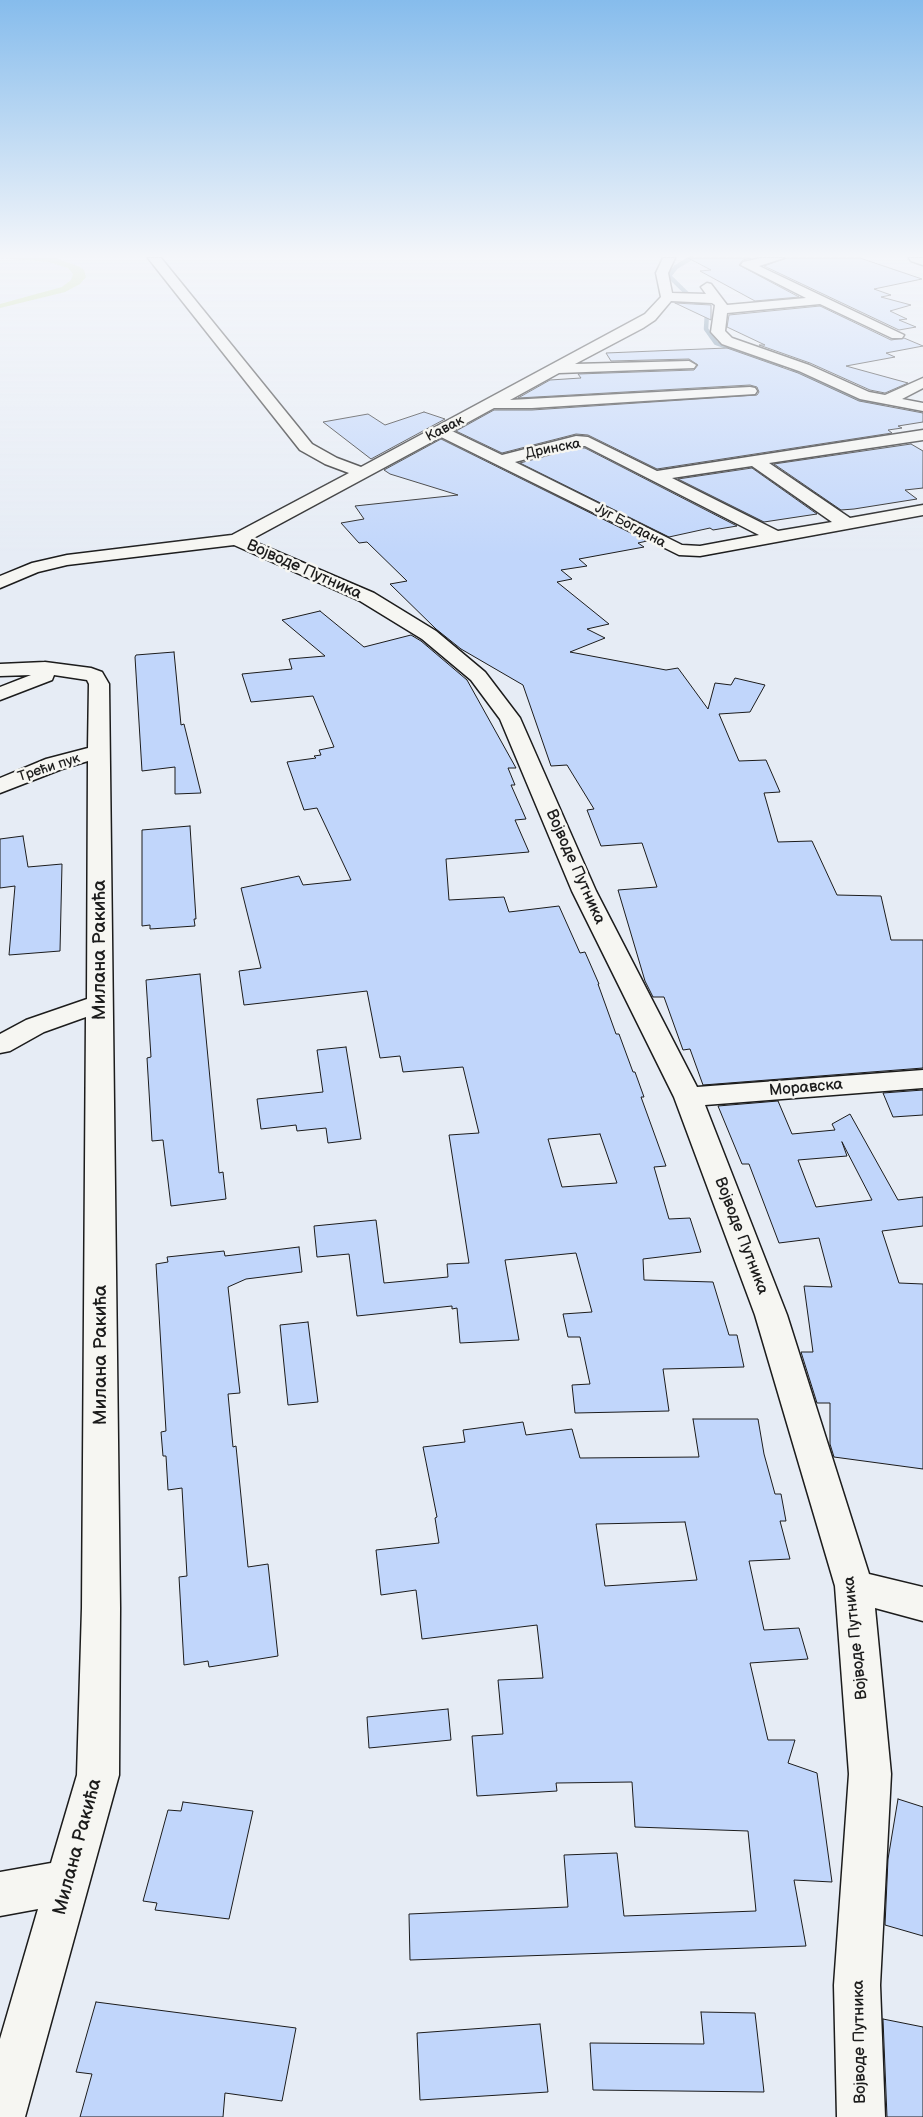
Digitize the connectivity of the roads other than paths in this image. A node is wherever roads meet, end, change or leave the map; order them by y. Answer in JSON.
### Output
{"nodes":[{"id":1,"x":233,"y":357,"type":"edge"},
{"id":2,"x":574,"y":357,"type":"edge"},
{"id":3,"x":772,"y":357,"type":"edge"},
{"id":4,"x":553,"y":368,"type":"junction"},
{"id":5,"x":688,"y":374,"type":"dead end"},
{"id":6,"x":923,"y":382,"type":"edge"},
{"id":7,"x":549,"y":387,"type":"dead end"},
{"id":8,"x":523,"y":388,"type":"junction"},
{"id":9,"x":750,"y":391,"type":"dead end"},
{"id":10,"x":886,"y":401,"type":"junction"},
{"id":11,"x":493,"y":404,"type":"junction"},
{"id":12,"x":923,"y":406,"type":"edge"},
{"id":13,"x":441,"y":431,"type":"junction"},
{"id":14,"x":918,"y":439,"type":"edge"},
{"id":15,"x":502,"y":460,"type":"junction"},
{"id":16,"x":755,"y":461,"type":"junction"},
{"id":17,"x":361,"y":472,"type":"junction"},
{"id":18,"x":655,"y":476,"type":"junction"},
{"id":19,"x":923,"y":510,"type":"edge"},
{"id":20,"x":847,"y":524,"type":"junction"},
{"id":21,"x":776,"y":537,"type":"junction"},
{"id":22,"x":236,"y":540,"type":"junction"},
{"id":23,"x":0,"y":583,"type":"edge"},
{"id":24,"x":0,"y":670,"type":"edge"},
{"id":25,"x":64,"y":670,"type":"junction"},
{"id":26,"x":0,"y":694,"type":"edge"},
{"id":27,"x":99,"y":752,"type":"junction"},
{"id":28,"x":0,"y":786,"type":"edge"},
{"id":29,"x":100,"y":1003,"type":"junction"},
{"id":30,"x":0,"y":1046,"type":"edge"},
{"id":31,"x":923,"y":1079,"type":"edge"},
{"id":32,"x":688,"y":1097,"type":"junction"},
{"id":33,"x":854,"y":1586,"type":"junction"},
{"id":34,"x":923,"y":1604,"type":"edge"},
{"id":35,"x":69,"y":1882,"type":"junction"},
{"id":36,"x":0,"y":1894,"type":"edge"},
{"id":37,"x":1,"y":2117,"type":"edge"},
{"id":38,"x":861,"y":2117,"type":"edge"}],
"edges":[{"from":1,"to":17,"type":"street"},
{"from":2,"to":4,"type":"street","name":"Кавак"},
{"from":3,"to":10,"type":"street"},
{"from":4,"to":5,"type":"street"},
{"from":4,"to":8,"type":"street","name":"Кавак"},
{"from":6,"to":10,"type":"street"},
{"from":7,"to":8,"type":"street"},
{"from":8,"to":11,"type":"street","name":"Кавак"},
{"from":9,"to":11,"type":"street"},
{"from":10,"to":12,"type":"street"},
{"from":11,"to":13,"type":"street","name":"Кавак"},
{"from":13,"to":15,"type":"street","name":"Југ Богдана"},
{"from":13,"to":17,"type":"street","name":"Кавак"},
{"from":14,"to":16,"type":"street"},
{"from":15,"to":18,"type":"street","name":"Дринска"},
{"from":15,"to":21,"type":"street","name":"Југ Богдана"},
{"from":16,"to":18,"type":"street"},
{"from":16,"to":20,"type":"street"},
{"from":17,"to":22,"type":"street","name":"Кавак"},
{"from":18,"to":21,"type":"street","name":"Дринска"},
{"from":19,"to":20,"type":"street","name":"Југ Богдана"},
{"from":20,"to":21,"type":"street","name":"Југ Богдана"},
{"from":22,"to":23,"type":"street"},
{"from":22,"to":32,"type":"street","name":"Војводе Путника"},
{"from":24,"to":25,"type":"street","name":"Милана Ракића"},
{"from":25,"to":26,"type":"street"},
{"from":25,"to":27,"type":"street","name":"Милана Ракића"},
{"from":27,"to":28,"type":"street","name":"Трећи пук"},
{"from":27,"to":29,"type":"street","name":"Милана Ракића"},
{"from":29,"to":30,"type":"street"},
{"from":29,"to":35,"type":"street","name":"Милана Ракића"},
{"from":31,"to":32,"type":"street","name":"Моравска"},
{"from":32,"to":33,"type":"street","name":"Војводе Путника"},
{"from":33,"to":34,"type":"street"},
{"from":33,"to":38,"type":"street","name":"Војводе Путника"},
{"from":35,"to":36,"type":"street"},
{"from":35,"to":37,"type":"street","name":"Милана Ракића"}]}
